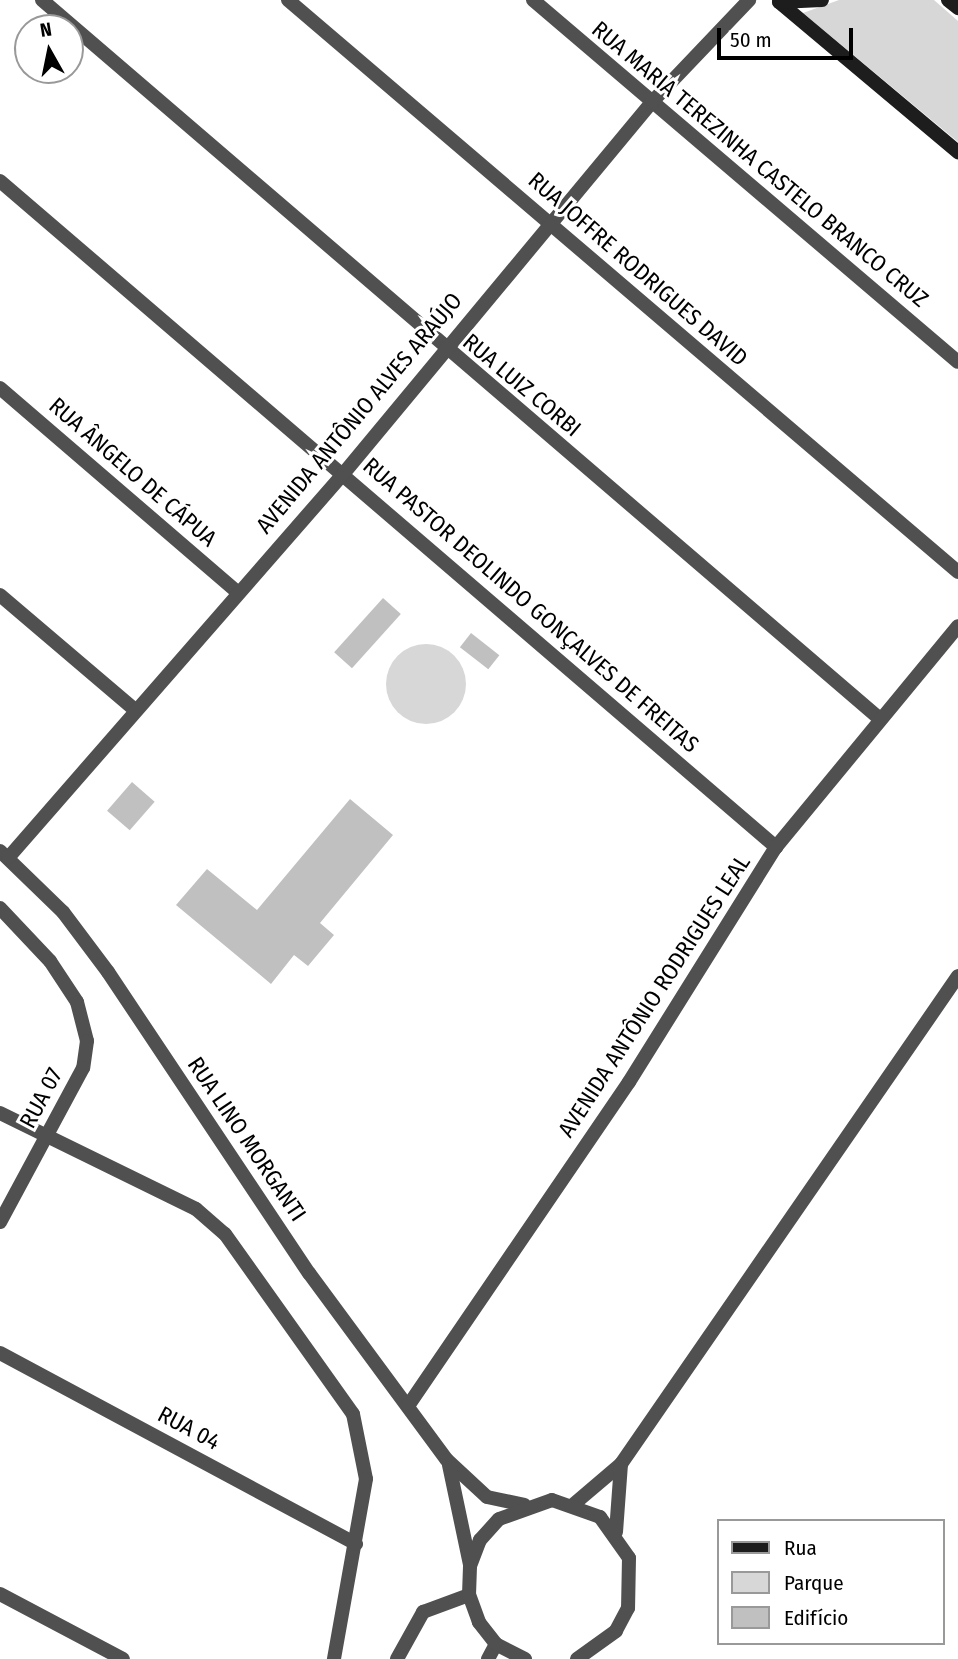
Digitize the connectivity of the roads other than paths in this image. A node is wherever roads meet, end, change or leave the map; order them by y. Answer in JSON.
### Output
{"nodes":[{"id":1,"x":42,"y":0,"type":"edge"},
{"id":2,"x":288,"y":0,"type":"edge"},
{"id":3,"x":533,"y":0,"type":"edge"},
{"id":4,"x":749,"y":0,"type":"edge"},
{"id":5,"x":822,"y":0,"type":"edge"},
{"id":6,"x":948,"y":0,"type":"edge"},
{"id":7,"x":777,"y":1,"type":"edge"},
{"id":8,"x":958,"y":8,"type":"edge"},
{"id":9,"x":652,"y":102,"type":"junction"},
{"id":10,"x":958,"y":152,"type":"edge"},
{"id":11,"x":0,"y":181,"type":"edge"},
{"id":12,"x":548,"y":222,"type":"junction"},
{"id":13,"x":444,"y":349,"type":"junction"},
{"id":14,"x":958,"y":362,"type":"edge"},
{"id":15,"x":0,"y":388,"type":"edge"},
{"id":16,"x":344,"y":473,"type":"junction"},
{"id":17,"x":958,"y":572,"type":"edge"},
{"id":18,"x":236,"y":590,"type":"junction"},
{"id":19,"x":0,"y":595,"type":"edge"},
{"id":20,"x":958,"y":626,"type":"edge"},
{"id":21,"x":134,"y":709,"type":"junction"},
{"id":22,"x":880,"y":719,"type":"junction"},
{"id":23,"x":776,"y":847,"type":"junction"},
{"id":24,"x":4,"y":855,"type":"edge"},
{"id":25,"x":0,"y":908,"type":"edge"},
{"id":26,"x":958,"y":976,"type":"edge"},
{"id":27,"x":0,"y":1113,"type":"edge"},
{"id":28,"x":47,"y":1136,"type":"junction"},
{"id":29,"x":0,"y":1222,"type":"edge"},
{"id":30,"x":0,"y":1353,"type":"edge"},
{"id":31,"x":408,"y":1406,"type":"junction"},
{"id":32,"x":447,"y":1460,"type":"junction"},
{"id":33,"x":621,"y":1464,"type":"junction"},
{"id":34,"x":574,"y":1504,"type":"junction"},
{"id":35,"x":524,"y":1505,"type":"junction"},
{"id":36,"x":615,"y":1532,"type":"junction"},
{"id":37,"x":356,"y":1544,"type":"junction"},
{"id":38,"x":470,"y":1566,"type":"junction"},
{"id":39,"x":0,"y":1594,"type":"edge"},
{"id":40,"x":469,"y":1595,"type":"junction"},
{"id":41,"x":504,"y":1650,"type":"edge"},
{"id":42,"x":594,"y":1654,"type":"edge"},
{"id":43,"x":123,"y":1659,"type":"edge"},
{"id":44,"x":334,"y":1659,"type":"edge"},
{"id":45,"x":397,"y":1659,"type":"edge"},
{"id":46,"x":488,"y":1659,"type":"edge"},
{"id":47,"x":525,"y":1659,"type":"edge"},
{"id":48,"x":577,"y":1659,"type":"edge"}],
"edges":[{"from":1,"to":13,"type":"street","name":"RUA LUIZ CORBI"},
{"from":2,"to":12,"type":"street","name":"RUA JOFFRE RODRIGUES DAVID"},
{"from":3,"to":9,"type":"street","name":"RUA MARIA TEREZINHA CASTELO BRANCO CRUZ"},
{"from":4,"to":9,"type":"street","name":"AVENIDA ANTÔNIO ALVES ARAÚJO"},
{"from":5,"to":7,"type":"street"},
{"from":6,"to":8,"type":"street"},
{"from":7,"to":10,"type":"street"},
{"from":9,"to":12,"type":"street","name":"AVENIDA ANTÔNIO ALVES ARAÚJO"},
{"from":9,"to":14,"type":"street","name":"RUA MARIA TEREZINHA CASTELO BRANCO CRUZ"},
{"from":11,"to":16,"type":"street","name":"RUA PASTOR DEOLINDO GONÇALVES DE FREITAS"},
{"from":12,"to":13,"type":"street","name":"AVENIDA ANTÔNIO ALVES ARAÚJO"},
{"from":12,"to":17,"type":"street","name":"RUA JOFFRE RODRIGUES DAVID"},
{"from":13,"to":16,"type":"street","name":"AVENIDA ANTÔNIO ALVES ARAÚJO"},
{"from":13,"to":22,"type":"street","name":"RUA LUIZ CORBI"},
{"from":15,"to":18,"type":"street","name":"RUA ÂNGELO DE CÁPUA"},
{"from":16,"to":18,"type":"street","name":"AVENIDA ANTÔNIO ALVES ARAÚJO"},
{"from":16,"to":23,"type":"street","name":"RUA PASTOR DEOLINDO GONÇALVES DE FREITAS"},
{"from":18,"to":21,"type":"street","name":"AVENIDA ANTÔNIO ALVES ARAÚJO"},
{"from":19,"to":21,"type":"street"},
{"from":20,"to":22,"type":"street","name":"AVENIDA ANTÔNIO RODRIGUES LEAL"},
{"from":21,"to":24,"type":"street","name":"AVENIDA ANTÔNIO ALVES ARAÚJO"},
{"from":22,"to":23,"type":"street","name":"AVENIDA ANTÔNIO RODRIGUES LEAL"},
{"from":23,"to":31,"type":"street","name":"AVENIDA ANTÔNIO RODRIGUES LEAL"},
{"from":24,"to":31,"type":"street","name":"RUA LINO MORGANTI"},
{"from":25,"to":28,"type":"street","name":"RUA 07"},
{"from":26,"to":33,"type":"street"},
{"from":27,"to":28,"type":"street"},
{"from":28,"to":29,"type":"street","name":"RUA 07"},
{"from":28,"to":37,"type":"street"},
{"from":30,"to":37,"type":"street","name":"RUA 04"},
{"from":31,"to":32,"type":"street","name":"RUA LINO MORGANTI"},
{"from":32,"to":35,"type":"street"},
{"from":32,"to":38,"type":"street"},
{"from":33,"to":34,"type":"street"},
{"from":33,"to":36,"type":"street"},
{"from":34,"to":35,"type":"street"},
{"from":34,"to":36,"type":"street"},
{"from":35,"to":38,"type":"street"},
{"from":36,"to":42,"type":"street"},
{"from":37,"to":44,"type":"street"},
{"from":38,"to":40,"type":"street"},
{"from":39,"to":43,"type":"street"},
{"from":40,"to":41,"type":"street"},
{"from":40,"to":45,"type":"street"},
{"from":41,"to":46,"type":"street"},
{"from":41,"to":47,"type":"street"},
{"from":42,"to":48,"type":"street"}]}
